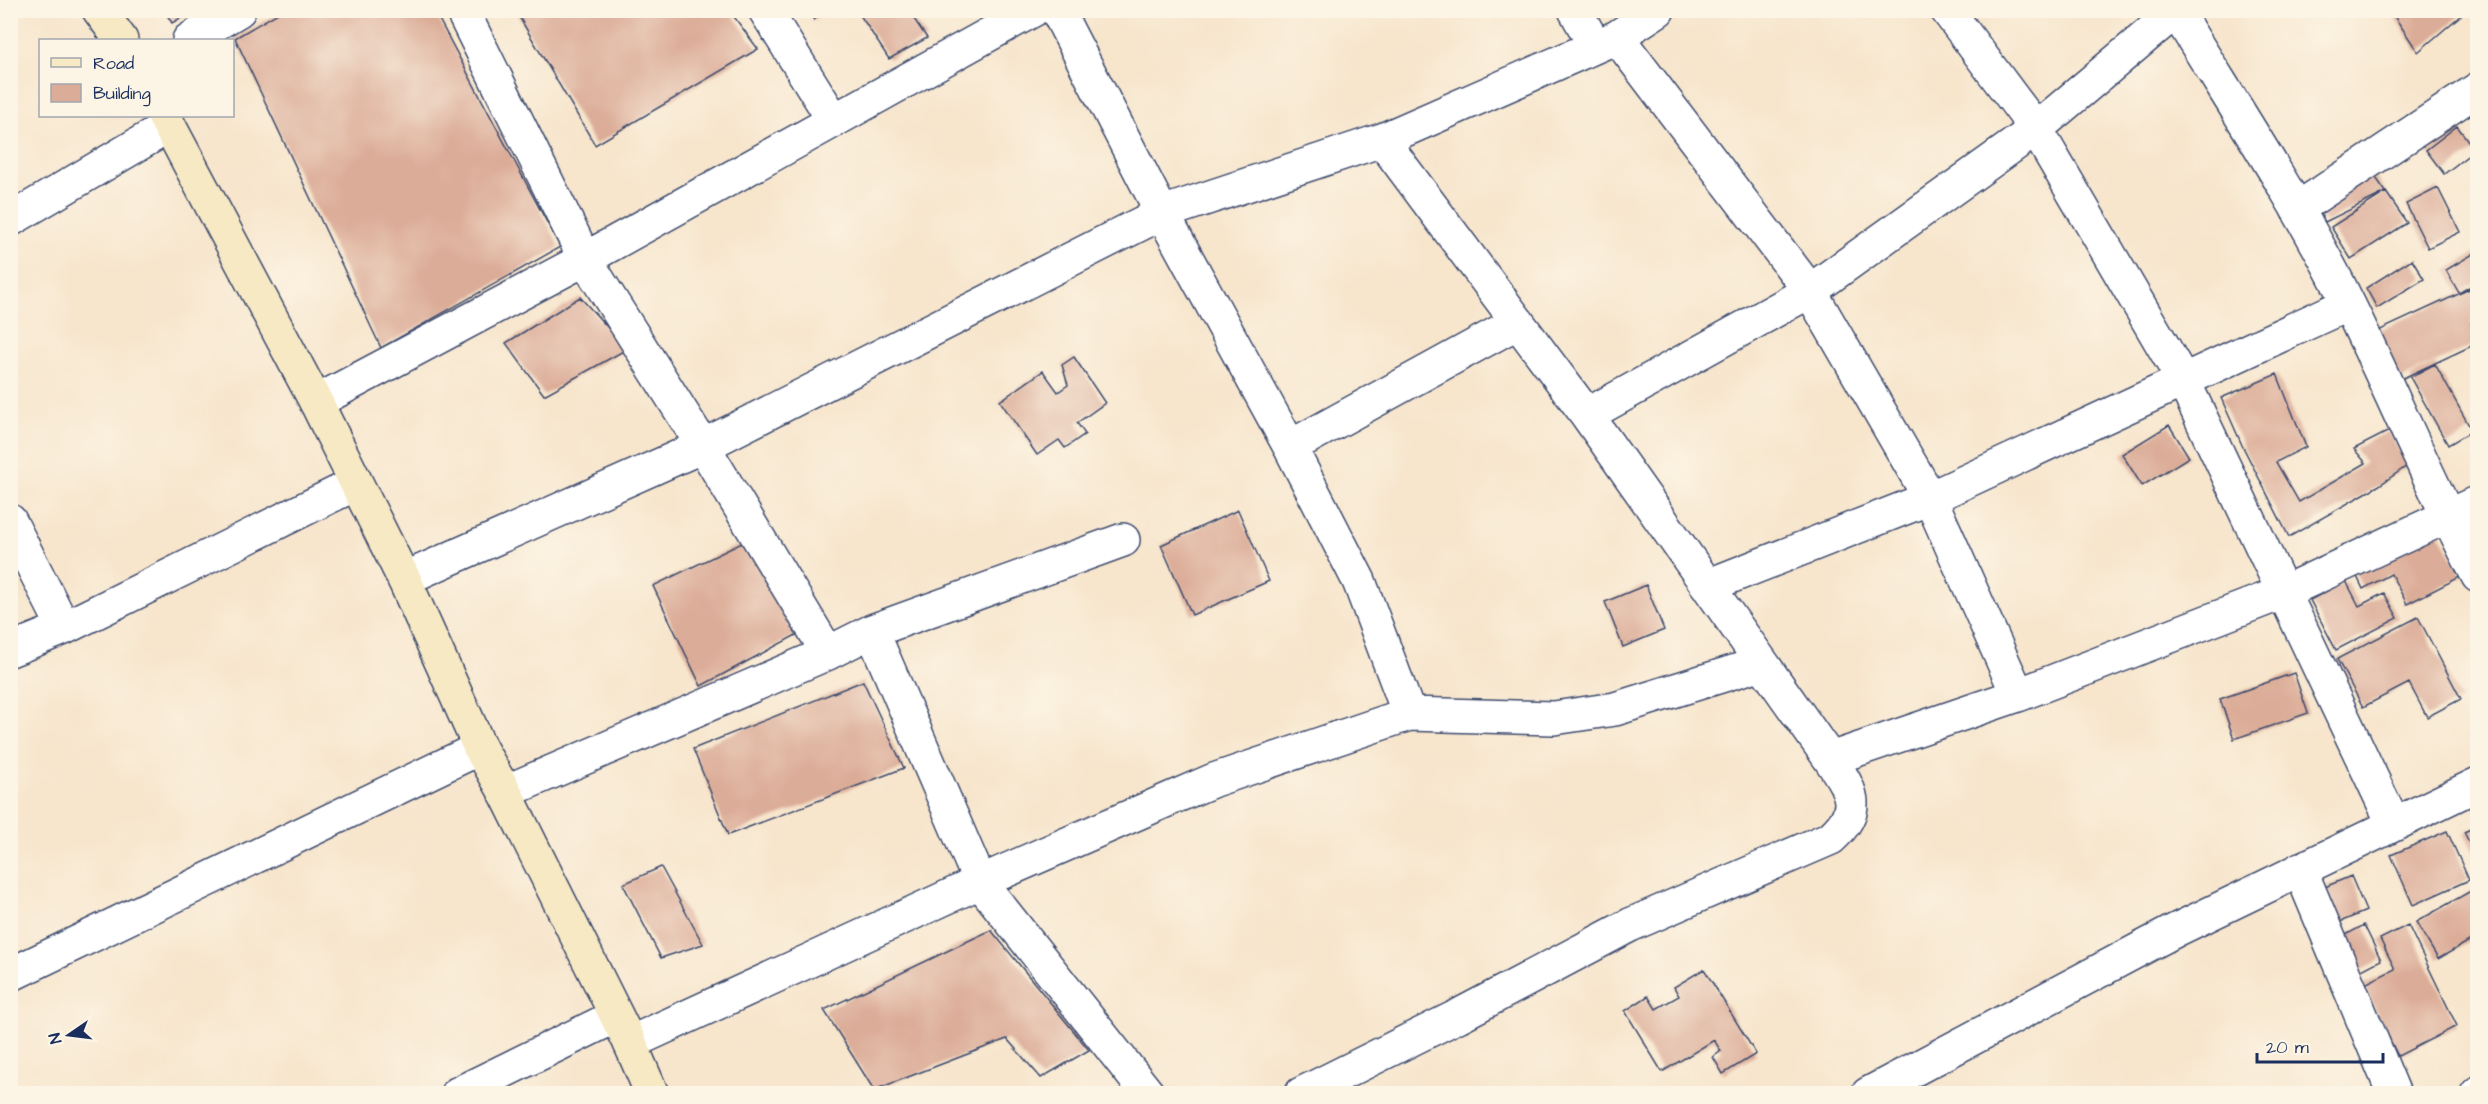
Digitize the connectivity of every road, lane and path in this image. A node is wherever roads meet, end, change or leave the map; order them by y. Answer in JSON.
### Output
{"nodes":[{"id":1,"x":99,"y":10,"type":"edge"},
{"id":2,"x":239,"y":10,"type":"edge"},
{"id":3,"x":462,"y":10,"type":"edge"},
{"id":4,"x":765,"y":10,"type":"edge"},
{"id":5,"x":1033,"y":10,"type":"edge"},
{"id":6,"x":1057,"y":10,"type":"edge"},
{"id":7,"x":1575,"y":10,"type":"edge"},
{"id":8,"x":1658,"y":10,"type":"edge"},
{"id":9,"x":1947,"y":10,"type":"edge"},
{"id":10,"x":2177,"y":11,"type":"edge"},
{"id":11,"x":121,"y":39,"type":"edge"},
{"id":12,"x":191,"y":39,"type":"edge"},
{"id":13,"x":1606,"y":41,"type":"junction"},
{"id":14,"x":2476,"y":94,"type":"edge"},
{"id":15,"x":833,"y":119,"type":"junction"},
{"id":16,"x":167,"y":121,"type":"edge"},
{"id":17,"x":2036,"y":129,"type":"junction"},
{"id":18,"x":1382,"y":140,"type":"junction"},
{"id":19,"x":2297,"y":209,"type":"junction"},
{"id":20,"x":1162,"y":213,"type":"junction"},
{"id":21,"x":10,"y":220,"type":"edge"},
{"id":22,"x":585,"y":259,"type":"junction"},
{"id":23,"x":1810,"y":291,"type":"junction"},
{"id":24,"x":2348,"y":304,"type":"junction"},
{"id":25,"x":1518,"y":322,"type":"junction"},
{"id":26,"x":2183,"y":380,"type":"junction"},
{"id":27,"x":315,"y":402,"type":"junction"},
{"id":28,"x":1587,"y":415,"type":"junction"},
{"id":29,"x":703,"y":446,"type":"junction"},
{"id":30,"x":1290,"y":447,"type":"junction"},
{"id":31,"x":355,"y":484,"type":"junction"},
{"id":32,"x":1930,"y":498,"type":"junction"},
{"id":33,"x":2478,"y":501,"type":"edge"},
{"id":34,"x":2446,"y":516,"type":"junction"},
{"id":35,"x":10,"y":520,"type":"edge"},
{"id":36,"x":1123,"y":540,"type":"dead end"},
{"id":37,"x":2478,"y":576,"type":"edge"},
{"id":38,"x":404,"y":579,"type":"junction"},
{"id":39,"x":1707,"y":586,"type":"junction"},
{"id":40,"x":2284,"y":592,"type":"junction"},
{"id":41,"x":64,"y":628,"type":"junction"},
{"id":42,"x":872,"y":631,"type":"junction"},
{"id":43,"x":10,"y":650,"type":"edge"},
{"id":44,"x":828,"y":652,"type":"junction"},
{"id":45,"x":1762,"y":663,"type":"junction"},
{"id":46,"x":2018,"y":695,"type":"junction"},
{"id":47,"x":1409,"y":714,"type":"junction"},
{"id":48,"x":480,"y":748,"type":"junction"},
{"id":49,"x":1830,"y":759,"type":"junction"},
{"id":50,"x":2478,"y":784,"type":"edge"},
{"id":51,"x":505,"y":792,"type":"junction"},
{"id":52,"x":2393,"y":823,"type":"junction"},
{"id":53,"x":2300,"y":869,"type":"junction"},
{"id":54,"x":980,"y":882,"type":"junction"},
{"id":55,"x":10,"y":975,"type":"edge"},
{"id":56,"x":623,"y":1030,"type":"junction"},
{"id":57,"x":457,"y":1094,"type":"edge"},
{"id":58,"x":652,"y":1094,"type":"edge"},
{"id":59,"x":1148,"y":1094,"type":"edge"},
{"id":60,"x":1301,"y":1094,"type":"edge"},
{"id":61,"x":1868,"y":1094,"type":"edge"},
{"id":62,"x":2394,"y":1094,"type":"edge"}],
"edges":[{"from":1,"to":11,"type":"street"},
{"from":2,"to":12,"type":"street"},
{"from":3,"to":22,"type":"street"},
{"from":4,"to":15,"type":"street"},
{"from":5,"to":15,"type":"street"},
{"from":6,"to":20,"type":"street"},
{"from":7,"to":13,"type":"street"},
{"from":8,"to":13,"type":"street"},
{"from":9,"to":17,"type":"street"},
{"from":10,"to":17,"type":"street"},
{"from":10,"to":19,"type":"street"},
{"from":13,"to":18,"type":"street"},
{"from":13,"to":23,"type":"street"},
{"from":14,"to":19,"type":"street"},
{"from":15,"to":22,"type":"street"},
{"from":16,"to":21,"type":"street"},
{"from":16,"to":27,"type":"street"},
{"from":17,"to":23,"type":"street"},
{"from":17,"to":26,"type":"street"},
{"from":18,"to":20,"type":"street"},
{"from":18,"to":25,"type":"street"},
{"from":19,"to":24,"type":"street"},
{"from":20,"to":29,"type":"street"},
{"from":20,"to":30,"type":"street"},
{"from":22,"to":27,"type":"street"},
{"from":22,"to":29,"type":"street"},
{"from":23,"to":28,"type":"street"},
{"from":23,"to":32,"type":"street"},
{"from":24,"to":26,"type":"street"},
{"from":24,"to":34,"type":"street"},
{"from":25,"to":28,"type":"street"},
{"from":25,"to":30,"type":"street"},
{"from":26,"to":32,"type":"street"},
{"from":26,"to":40,"type":"street"},
{"from":27,"to":31,"type":"street"},
{"from":28,"to":39,"type":"street"},
{"from":29,"to":38,"type":"street"},
{"from":29,"to":44,"type":"street"},
{"from":30,"to":47,"type":"street"},
{"from":31,"to":38,"type":"street"},
{"from":31,"to":41,"type":"street"},
{"from":32,"to":39,"type":"street"},
{"from":32,"to":46,"type":"street"},
{"from":33,"to":34,"type":"street"},
{"from":34,"to":37,"type":"street"},
{"from":34,"to":40,"type":"street"},
{"from":35,"to":41,"type":"street"},
{"from":36,"to":42,"type":"street"},
{"from":38,"to":48,"type":"street"},
{"from":39,"to":45,"type":"street"},
{"from":40,"to":46,"type":"street"},
{"from":40,"to":52,"type":"street"},
{"from":41,"to":43,"type":"street"},
{"from":42,"to":44,"type":"street"},
{"from":42,"to":54,"type":"street"},
{"from":44,"to":51,"type":"street"},
{"from":45,"to":47,"type":"street"},
{"from":45,"to":49,"type":"street"},
{"from":46,"to":49,"type":"street"},
{"from":47,"to":54,"type":"street"},
{"from":48,"to":51,"type":"street"},
{"from":48,"to":55,"type":"street"},
{"from":49,"to":60,"type":"street"},
{"from":50,"to":52,"type":"street"},
{"from":51,"to":56,"type":"street"},
{"from":52,"to":53,"type":"street"},
{"from":53,"to":61,"type":"street"},
{"from":53,"to":62,"type":"street"},
{"from":54,"to":56,"type":"street"},
{"from":54,"to":59,"type":"street"},
{"from":56,"to":57,"type":"street"},
{"from":56,"to":58,"type":"street"}]}
